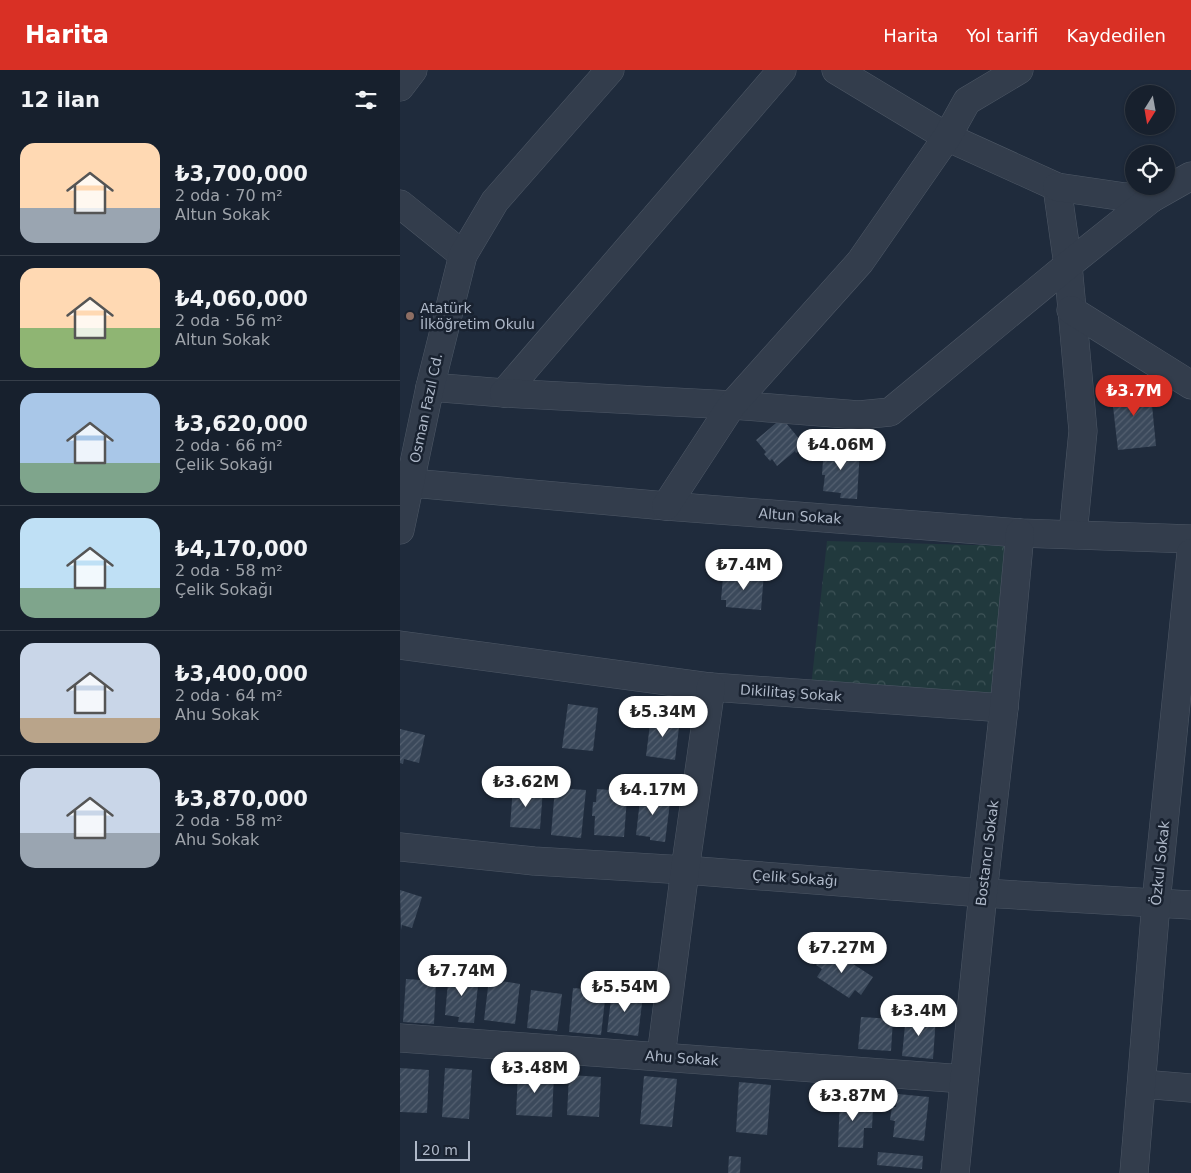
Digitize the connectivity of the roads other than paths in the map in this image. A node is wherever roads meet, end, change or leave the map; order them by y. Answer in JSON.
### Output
{"nodes":[{"id":1,"x":413,"y":70,"type":"edge"},
{"id":2,"x":610,"y":70,"type":"edge"},
{"id":3,"x":782,"y":70,"type":"edge"},
{"id":4,"x":836,"y":70,"type":"edge"},
{"id":5,"x":1019,"y":70,"type":"edge"},
{"id":6,"x":400,"y":87,"type":"edge"},
{"id":7,"x":947,"y":137,"type":"junction"},
{"id":8,"x":1191,"y":176,"type":"edge"},
{"id":9,"x":1057,"y":187,"type":"junction"},
{"id":10,"x":1152,"y":198,"type":"junction"},
{"id":11,"x":400,"y":204,"type":"edge"},
{"id":12,"x":463,"y":255,"type":"junction"},
{"id":13,"x":1068,"y":265,"type":"junction"},
{"id":14,"x":1071,"y":310,"type":"junction"},
{"id":15,"x":1191,"y":385,"type":"edge"},
{"id":16,"x":430,"y":387,"type":"junction"},
{"id":17,"x":504,"y":393,"type":"junction"},
{"id":18,"x":732,"y":405,"type":"junction"},
{"id":19,"x":405,"y":482,"type":"edge"},
{"id":20,"x":666,"y":506,"type":"junction"},
{"id":21,"x":400,"y":530,"type":"edge"},
{"id":22,"x":1020,"y":533,"type":"junction"},
{"id":23,"x":1073,"y":534,"type":"junction"},
{"id":24,"x":1191,"y":539,"type":"edge"},
{"id":25,"x":1191,"y":553,"type":"edge"},
{"id":26,"x":400,"y":645,"type":"edge"},
{"id":27,"x":711,"y":687,"type":"junction"},
{"id":28,"x":1004,"y":708,"type":"junction"},
{"id":29,"x":400,"y":847,"type":"edge"},
{"id":30,"x":685,"y":870,"type":"junction"},
{"id":31,"x":983,"y":893,"type":"junction"},
{"id":32,"x":1156,"y":903,"type":"junction"},
{"id":33,"x":1191,"y":905,"type":"edge"},
{"id":34,"x":400,"y":1038,"type":"edge"},
{"id":35,"x":661,"y":1056,"type":"junction"},
{"id":36,"x":964,"y":1080,"type":"junction"},
{"id":37,"x":1142,"y":1084,"type":"junction"},
{"id":38,"x":1191,"y":1088,"type":"edge"},
{"id":39,"x":955,"y":1173,"type":"edge"},
{"id":40,"x":1134,"y":1173,"type":"edge"}],
"edges":[{"from":1,"to":6,"type":"street"},
{"from":2,"to":12,"type":"street","name":"Osman Fazıl Cd."},
{"from":3,"to":17,"type":"street"},
{"from":4,"to":7,"type":"street"},
{"from":5,"to":7,"type":"street"},
{"from":7,"to":9,"type":"street"},
{"from":7,"to":18,"type":"street"},
{"from":8,"to":10,"type":"street"},
{"from":9,"to":10,"type":"street"},
{"from":9,"to":13,"type":"street"},
{"from":10,"to":13,"type":"street"},
{"from":11,"to":12,"type":"street"},
{"from":12,"to":16,"type":"street","name":"Osman Fazıl Cd."},
{"from":13,"to":14,"type":"street"},
{"from":13,"to":18,"type":"street"},
{"from":14,"to":15,"type":"street"},
{"from":14,"to":23,"type":"street"},
{"from":16,"to":17,"type":"street"},
{"from":16,"to":19,"type":"street","name":"Osman Fazıl Cd."},
{"from":17,"to":18,"type":"street"},
{"from":18,"to":20,"type":"street"},
{"from":19,"to":20,"type":"street","name":"Altun Sokak"},
{"from":19,"to":21,"type":"street","name":"Osman Fazıl Cd."},
{"from":20,"to":22,"type":"street","name":"Altun Sokak"},
{"from":22,"to":23,"type":"street","name":"Altun Sokak"},
{"from":22,"to":28,"type":"street","name":"Bostancı Sokak"},
{"from":23,"to":24,"type":"street","name":"Altun Sokak"},
{"from":25,"to":32,"type":"street","name":"Özkul Sokak"},
{"from":26,"to":27,"type":"street","name":"Dikilitaş Sokak"},
{"from":27,"to":28,"type":"street","name":"Dikilitaş Sokak"},
{"from":27,"to":30,"type":"street"},
{"from":28,"to":31,"type":"street","name":"Bostancı Sokak"},
{"from":29,"to":30,"type":"street","name":"Çelik Sokağı"},
{"from":30,"to":31,"type":"street","name":"Çelik Sokağı"},
{"from":30,"to":35,"type":"street"},
{"from":31,"to":32,"type":"street","name":"Çelik Sokağı"},
{"from":31,"to":36,"type":"street","name":"Bostancı Sokak"},
{"from":32,"to":33,"type":"street","name":"Çelik Sokağı"},
{"from":32,"to":37,"type":"street","name":"Özkul Sokak"},
{"from":34,"to":35,"type":"street","name":"Ahu Sokak"},
{"from":35,"to":36,"type":"street","name":"Ahu Sokak"},
{"from":36,"to":39,"type":"street","name":"Bostancı Sokak"},
{"from":37,"to":38,"type":"street"},
{"from":37,"to":40,"type":"street","name":"Özkul Sokak"}]}
